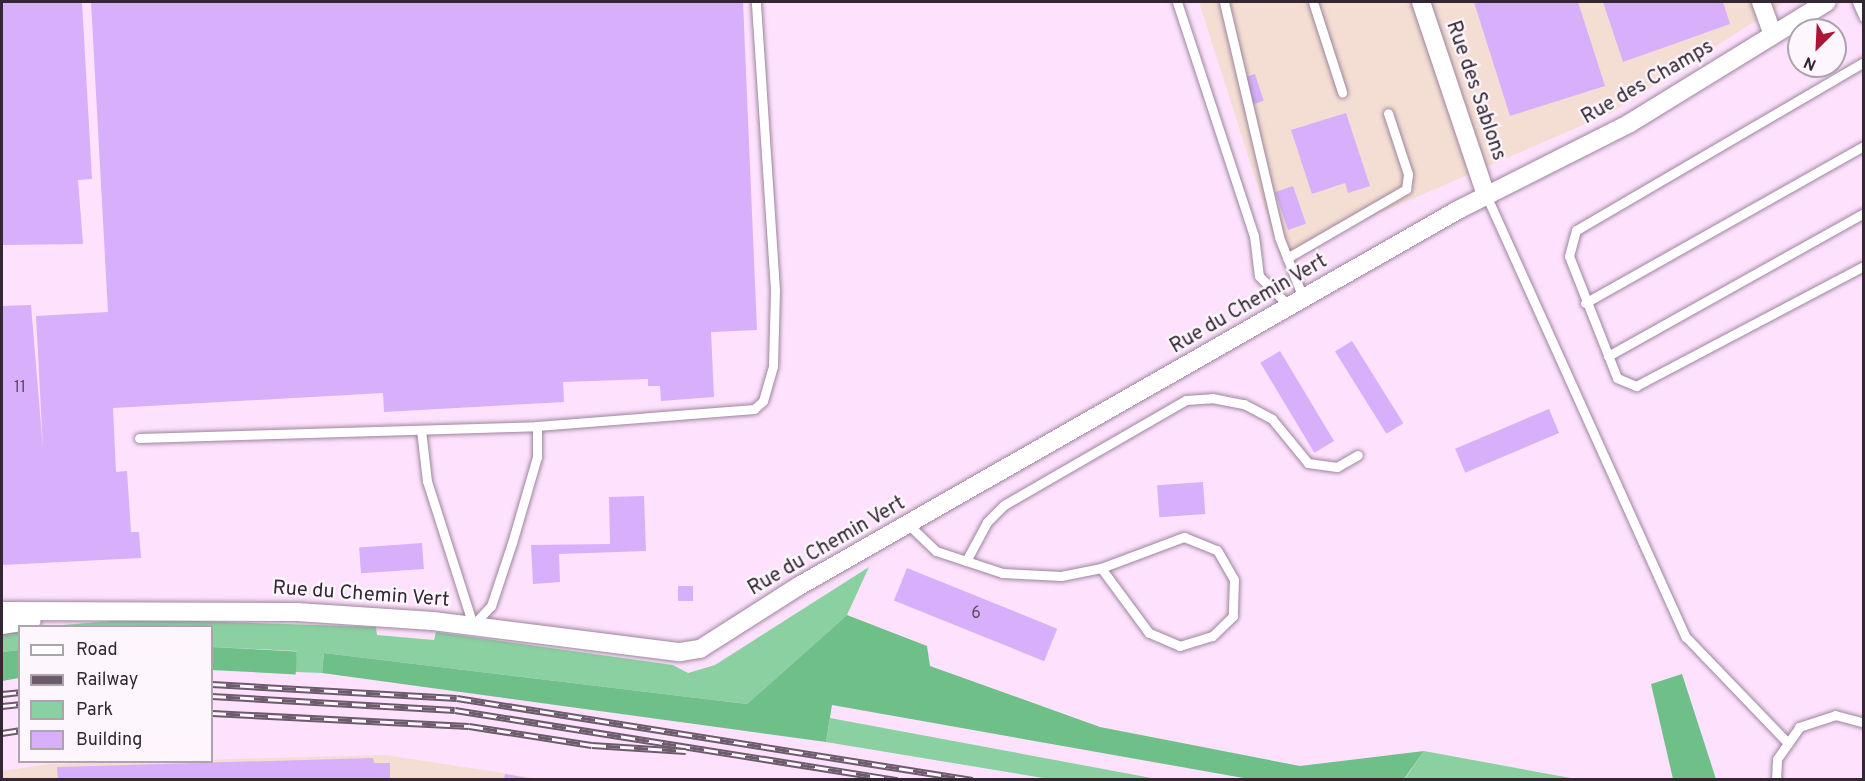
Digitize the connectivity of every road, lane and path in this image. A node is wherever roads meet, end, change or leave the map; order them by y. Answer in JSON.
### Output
{"nodes":[{"id":1,"x":756,"y":2,"type":"edge"},
{"id":2,"x":1177,"y":2,"type":"edge"},
{"id":3,"x":1224,"y":2,"type":"edge"},
{"id":4,"x":1313,"y":2,"type":"edge"},
{"id":5,"x":1421,"y":2,"type":"edge"},
{"id":6,"x":1761,"y":2,"type":"edge"},
{"id":7,"x":1827,"y":2,"type":"edge"},
{"id":8,"x":1857,"y":2,"type":"edge"},
{"id":9,"x":1863,"y":18,"type":"edge"},
{"id":10,"x":1773,"y":35,"type":"junction"},
{"id":11,"x":1863,"y":62,"type":"edge"},
{"id":12,"x":1342,"y":92,"type":"dead end"},
{"id":13,"x":1388,"y":113,"type":"dead end"},
{"id":14,"x":1863,"y":146,"type":"edge"},
{"id":15,"x":1486,"y":195,"type":"junction"},
{"id":16,"x":1863,"y":213,"type":"edge"},
{"id":17,"x":1287,"y":258,"type":"junction"},
{"id":18,"x":1863,"y":266,"type":"edge"},
{"id":19,"x":1585,"y":303,"type":"junction"},
{"id":20,"x":1297,"y":304,"type":"junction"},
{"id":21,"x":1608,"y":356,"type":"junction"},
{"id":22,"x":537,"y":426,"type":"junction"},
{"id":23,"x":421,"y":430,"type":"junction"},
{"id":24,"x":139,"y":438,"type":"dead end"},
{"id":25,"x":1358,"y":455,"type":"dead end"},
{"id":26,"x":910,"y":526,"type":"junction"},
{"id":27,"x":966,"y":561,"type":"junction"},
{"id":28,"x":1101,"y":568,"type":"junction"},
{"id":29,"x":2,"y":611,"type":"edge"},
{"id":30,"x":117,"y":611,"type":"junction"},
{"id":31,"x":2,"y":625,"type":"edge"},
{"id":32,"x":473,"y":625,"type":"junction"},
{"id":33,"x":1863,"y":723,"type":"edge"},
{"id":34,"x":1786,"y":741,"type":"junction"},
{"id":35,"x":1776,"y":780,"type":"edge"}],
"edges":[{"from":1,"to":22,"type":"lane"},
{"from":2,"to":20,"type":"lane"},
{"from":3,"to":17,"type":"lane"},
{"from":4,"to":12,"type":"lane"},
{"from":5,"to":15,"type":"street","name":"Rue des Sablons"},
{"from":6,"to":10,"type":"street"},
{"from":7,"to":10,"type":"street","name":"Rue des Champs"},
{"from":8,"to":9,"type":"lane"},
{"from":10,"to":15,"type":"street","name":"Rue des Champs"},
{"from":11,"to":19,"type":"lane"},
{"from":13,"to":17,"type":"lane"},
{"from":14,"to":19,"type":"lane"},
{"from":15,"to":20,"type":"street","name":"Rue du Chemin Vert"},
{"from":15,"to":34,"type":"lane"},
{"from":16,"to":21,"type":"lane"},
{"from":17,"to":20,"type":"lane"},
{"from":18,"to":21,"type":"lane"},
{"from":19,"to":21,"type":"lane"},
{"from":20,"to":26,"type":"street","name":"Rue du Chemin Vert"},
{"from":22,"to":23,"type":"lane"},
{"from":22,"to":32,"type":"lane"},
{"from":23,"to":24,"type":"lane"},
{"from":23,"to":32,"type":"lane"},
{"from":25,"to":27,"type":"lane"},
{"from":26,"to":27,"type":"lane"},
{"from":26,"to":32,"type":"street","name":"Rue du Chemin Vert"},
{"from":27,"to":28,"type":"lane"},
{"from":28,"to":28,"type":"lane"},
{"from":29,"to":30,"type":"street","name":"Rue du Chemin Vert"},
{"from":30,"to":31,"type":"street","name":"Rue du Chemin Vert"},
{"from":30,"to":32,"type":"street","name":"Rue du Chemin Vert"},
{"from":33,"to":34,"type":"lane"},
{"from":34,"to":35,"type":"lane"}]}
